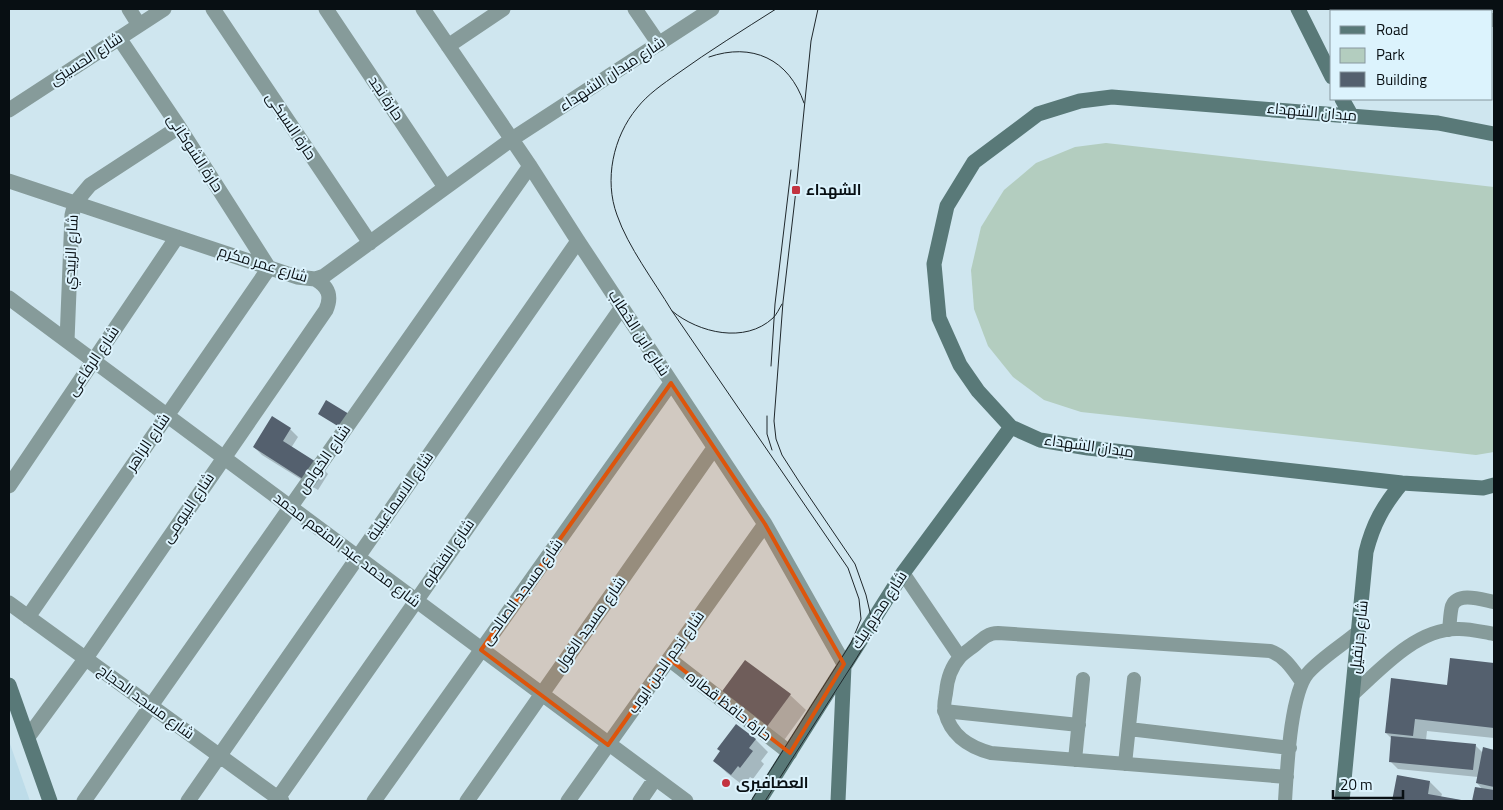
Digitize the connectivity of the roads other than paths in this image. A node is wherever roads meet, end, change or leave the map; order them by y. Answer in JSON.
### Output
{"nodes":[{"id":1,"x":129,"y":9,"type":"edge"},
{"id":2,"x":164,"y":9,"type":"edge"},
{"id":3,"x":213,"y":9,"type":"edge"},
{"id":4,"x":326,"y":9,"type":"edge"},
{"id":5,"x":423,"y":9,"type":"edge"},
{"id":6,"x":502,"y":9,"type":"edge"},
{"id":7,"x":635,"y":9,"type":"edge"},
{"id":8,"x":712,"y":9,"type":"edge"},
{"id":9,"x":1298,"y":9,"type":"edge"},
{"id":10,"x":139,"y":25,"type":"junction"},
{"id":11,"x":119,"y":38,"type":"junction"},
{"id":12,"x":659,"y":44,"type":"junction"},
{"id":13,"x":448,"y":46,"type":"junction"},
{"id":14,"x":1330,"y":73,"type":"edge"},
{"id":15,"x":1343,"y":100,"type":"edge"},
{"id":16,"x":9,"y":110,"type":"edge"},
{"id":17,"x":1351,"y":115,"type":"junction"},
{"id":18,"x":179,"y":127,"type":"junction"},
{"id":19,"x":1492,"y":132,"type":"edge"},
{"id":20,"x":512,"y":139,"type":"junction"},
{"id":21,"x":530,"y":166,"type":"junction"},
{"id":22,"x":9,"y":181,"type":"edge"},
{"id":23,"x":445,"y":188,"type":"junction"},
{"id":24,"x":75,"y":203,"type":"junction"},
{"id":25,"x":177,"y":237,"type":"junction"},
{"id":26,"x":578,"y":241,"type":"junction"},
{"id":27,"x":370,"y":243,"type":"junction"},
{"id":28,"x":269,"y":268,"type":"junction"},
{"id":29,"x":315,"y":279,"type":"junction"},
{"id":30,"x":9,"y":298,"type":"edge"},
{"id":31,"x":622,"y":307,"type":"junction"},
{"id":32,"x":67,"y":341,"type":"junction"},
{"id":33,"x":93,"y":361,"type":"junction"},
{"id":34,"x":671,"y":383,"type":"junction"},
{"id":35,"x":166,"y":415,"type":"junction"},
{"id":36,"x":1011,"y":427,"type":"junction"},
{"id":37,"x":714,"y":448,"type":"junction"},
{"id":38,"x":223,"y":457,"type":"junction"},
{"id":39,"x":1402,"y":483,"type":"junction"},
{"id":40,"x":9,"y":486,"type":"edge"},
{"id":41,"x":1490,"y":488,"type":"edge"},
{"id":42,"x":290,"y":507,"type":"junction"},
{"id":43,"x":765,"y":524,"type":"junction"},
{"id":44,"x":357,"y":558,"type":"junction"},
{"id":45,"x":903,"y":573,"type":"junction"},
{"id":46,"x":415,"y":601,"type":"junction"},
{"id":47,"x":1494,"y":602,"type":"edge"},
{"id":48,"x":9,"y":603,"type":"edge"},
{"id":49,"x":28,"y":617,"type":"junction"},
{"id":50,"x":1449,"y":630,"type":"junction"},
{"id":51,"x":1359,"y":631,"type":"junction"},
{"id":52,"x":1494,"y":634,"type":"edge"},
{"id":53,"x":481,"y":650,"type":"junction"},
{"id":54,"x":960,"y":657,"type":"junction"},
{"id":55,"x":86,"y":658,"type":"junction"},
{"id":56,"x":668,"y":659,"type":"junction"},
{"id":57,"x":844,"y":664,"type":"junction"},
{"id":58,"x":1083,"y":679,"type":"dead end"},
{"id":59,"x":1134,"y":679,"type":"dead end"},
{"id":60,"x":1302,"y":682,"type":"junction"},
{"id":61,"x":9,"y":685,"type":"edge"},
{"id":62,"x":541,"y":694,"type":"junction"},
{"id":63,"x":1353,"y":694,"type":"junction"},
{"id":64,"x":152,"y":706,"type":"junction"},
{"id":65,"x":944,"y":710,"type":"junction"},
{"id":66,"x":1079,"y":725,"type":"junction"},
{"id":67,"x":1129,"y":729,"type":"junction"},
{"id":68,"x":28,"y":737,"type":"junction"},
{"id":69,"x":608,"y":744,"type":"junction"},
{"id":70,"x":1290,"y":748,"type":"junction"},
{"id":71,"x":790,"y":753,"type":"junction"},
{"id":72,"x":220,"y":756,"type":"junction"},
{"id":73,"x":1075,"y":760,"type":"junction"},
{"id":74,"x":1125,"y":764,"type":"junction"},
{"id":75,"x":1287,"y":778,"type":"junction"},
{"id":76,"x":655,"y":779,"type":"junction"},
{"id":77,"x":92,"y":798,"type":"edge"},
{"id":78,"x":279,"y":800,"type":"edge"},
{"id":79,"x":50,"y":801,"type":"edge"},
{"id":80,"x":188,"y":801,"type":"edge"},
{"id":81,"x":374,"y":801,"type":"edge"},
{"id":82,"x":467,"y":801,"type":"edge"},
{"id":83,"x":568,"y":801,"type":"edge"},
{"id":84,"x":640,"y":801,"type":"edge"},
{"id":85,"x":686,"y":801,"type":"edge"},
{"id":86,"x":759,"y":801,"type":"edge"},
{"id":87,"x":838,"y":801,"type":"edge"},
{"id":88,"x":1285,"y":801,"type":"edge"},
{"id":89,"x":1342,"y":801,"type":"edge"}],
"edges":[{"from":1,"to":10,"type":"street"},
{"from":2,"to":10,"type":"street","name":"شارع الحسينى"},
{"from":3,"to":27,"type":"street","name":"حارة السبكى"},
{"from":4,"to":23,"type":"street","name":"حارة نجد"},
{"from":5,"to":13,"type":"street","name":"شارع ابن الخطاب"},
{"from":6,"to":13,"type":"street"},
{"from":7,"to":12,"type":"street"},
{"from":8,"to":12,"type":"street","name":"شارع ميدان الشهداء"},
{"from":9,"to":14,"type":"main road"},
{"from":10,"to":11,"type":"street","name":"شارع الحسينى"},
{"from":11,"to":16,"type":"street","name":"شارع الحسينى"},
{"from":11,"to":18,"type":"street","name":"حارة الشوكانى"},
{"from":12,"to":20,"type":"street","name":"شارع ميدان الشهداء"},
{"from":13,"to":20,"type":"street","name":"شارع ابن الخطاب"},
{"from":15,"to":17,"type":"main road"},
{"from":17,"to":19,"type":"main road","name":"ميدان الشهداء"},
{"from":17,"to":36,"type":"main road","name":"ميدان الشهداء"},
{"from":18,"to":24,"type":"street","name":"شارع الزبيدي"},
{"from":18,"to":28,"type":"street","name":"حارة الشوكانى"},
{"from":20,"to":21,"type":"street","name":"شارع ابن الخطاب"},
{"from":20,"to":23,"type":"street","name":"شارع عمر مكرم"},
{"from":21,"to":26,"type":"street","name":"شارع ابن الخطاب"},
{"from":21,"to":42,"type":"street","name":"شارع الخواص"},
{"from":22,"to":24,"type":"street","name":"شارع عمر مكرم"},
{"from":23,"to":27,"type":"street","name":"شارع عمر مكرم"},
{"from":24,"to":25,"type":"street","name":"شارع عمر مكرم"},
{"from":24,"to":32,"type":"street","name":"شارع الزبيدي"},
{"from":25,"to":28,"type":"street","name":"شارع عمر مكرم"},
{"from":25,"to":33,"type":"street","name":"شارع الرفاعى"},
{"from":26,"to":31,"type":"street","name":"شارع ابن الخطاب"},
{"from":26,"to":44,"type":"street","name":"شارع الاسماعيلية"},
{"from":27,"to":29,"type":"street","name":"شارع عمر مكرم"},
{"from":28,"to":29,"type":"street","name":"شارع عمر مكرم"},
{"from":28,"to":35,"type":"street","name":"شارع الزاهر"},
{"from":29,"to":38,"type":"street","name":"شارع البيومى"},
{"from":30,"to":32,"type":"street","name":"شارع محمد عبد المنعم محمد"},
{"from":31,"to":34,"type":"street","name":"شارع ابن الخطاب"},
{"from":31,"to":46,"type":"street","name":"شارع القنطره"},
{"from":32,"to":33,"type":"street","name":"شارع محمد عبد المنعم محمد"},
{"from":33,"to":35,"type":"street","name":"شارع محمد عبد المنعم محمد"},
{"from":33,"to":40,"type":"street","name":"شارع الرفاعى"},
{"from":34,"to":37,"type":"street","name":"شارع ابن الخطاب"},
{"from":34,"to":53,"type":"street","name":"شارع مسجد الصالحى"},
{"from":35,"to":38,"type":"street","name":"شارع محمد عبد المنعم محمد"},
{"from":35,"to":49,"type":"street","name":"شارع الزاهر"},
{"from":36,"to":39,"type":"main road","name":"ميدان الشهداء"},
{"from":36,"to":45,"type":"main road","name":"شارع محرم بيك"},
{"from":37,"to":43,"type":"street","name":"شارع ابن الخطاب"},
{"from":37,"to":62,"type":"street","name":"شارع مسجد الغول"},
{"from":38,"to":42,"type":"street","name":"شارع محمد عبد المنعم محمد"},
{"from":38,"to":55,"type":"street","name":"شارع البيومى"},
{"from":39,"to":41,"type":"main road","name":"ميدان الشهداء"},
{"from":39,"to":51,"type":"main road","name":"شارع جرنفيل"},
{"from":42,"to":44,"type":"street","name":"شارع محمد عبد المنعم محمد"},
{"from":42,"to":64,"type":"street","name":"شارع الخواص"},
{"from":43,"to":56,"type":"street","name":"شارع نجم الدين ايوب"},
{"from":43,"to":57,"type":"street","name":"شارع ابن الخطاب"},
{"from":44,"to":46,"type":"street","name":"شارع محمد عبد المنعم محمد"},
{"from":44,"to":72,"type":"street","name":"شارع الاسماعيلية"},
{"from":45,"to":54,"type":"lane"},
{"from":45,"to":57,"type":"main road","name":"شارع محرم بيك"},
{"from":46,"to":53,"type":"street","name":"شارع محمد عبد المنعم محمد"},
{"from":46,"to":78,"type":"street","name":"شارع القنطره"},
{"from":47,"to":50,"type":"lane"},
{"from":48,"to":49,"type":"street","name":"شارع مسجد الحجاج"},
{"from":49,"to":55,"type":"street","name":"شارع مسجد الحجاج"},
{"from":50,"to":52,"type":"lane"},
{"from":50,"to":63,"type":"lane"},
{"from":51,"to":60,"type":"lane"},
{"from":51,"to":63,"type":"main road","name":"شارع جرنفيل"},
{"from":53,"to":62,"type":"street","name":"شارع محمد عبد المنعم محمد"},
{"from":53,"to":81,"type":"street","name":"شارع مسجد الصالحى"},
{"from":54,"to":60,"type":"lane"},
{"from":54,"to":65,"type":"lane"},
{"from":55,"to":64,"type":"street","name":"شارع مسجد الحجاج"},
{"from":55,"to":68,"type":"street","name":"شارع البيومى"},
{"from":56,"to":69,"type":"street","name":"شارع نجم الدين ايوب"},
{"from":56,"to":71,"type":"street","name":"حارة حافظ قطاره"},
{"from":57,"to":71,"type":"main road","name":"شارع محرم بيك"},
{"from":57,"to":87,"type":"main road"},
{"from":58,"to":66,"type":"lane"},
{"from":59,"to":67,"type":"lane"},
{"from":60,"to":70,"type":"lane"},
{"from":61,"to":68,"type":"main road"},
{"from":62,"to":69,"type":"street","name":"شارع محمد عبد المنعم محمد"},
{"from":62,"to":82,"type":"street","name":"شارع مسجد الغول"},
{"from":63,"to":89,"type":"main road","name":"شارع جرنفيل"},
{"from":64,"to":72,"type":"street","name":"شارع مسجد الحجاج"},
{"from":64,"to":77,"type":"street","name":"شارع الخواص"},
{"from":65,"to":66,"type":"lane"},
{"from":65,"to":73,"type":"lane"},
{"from":66,"to":73,"type":"lane"},
{"from":67,"to":70,"type":"lane"},
{"from":67,"to":74,"type":"lane"},
{"from":68,"to":79,"type":"main road"},
{"from":69,"to":76,"type":"street","name":"شارع محمد عبد المنعم محمد"},
{"from":69,"to":83,"type":"street","name":"شارع نجم الدين ايوب"},
{"from":70,"to":75,"type":"lane"},
{"from":71,"to":86,"type":"main road","name":"شارع محرم بيك"},
{"from":72,"to":78,"type":"street","name":"شارع مسجد الحجاج"},
{"from":72,"to":80,"type":"street","name":"شارع الاسماعيلية"},
{"from":73,"to":74,"type":"lane"},
{"from":74,"to":75,"type":"lane"},
{"from":75,"to":88,"type":"lane"},
{"from":76,"to":84,"type":"street"},
{"from":76,"to":85,"type":"street","name":"شارع محمد عبد المنعم محمد"}]}
